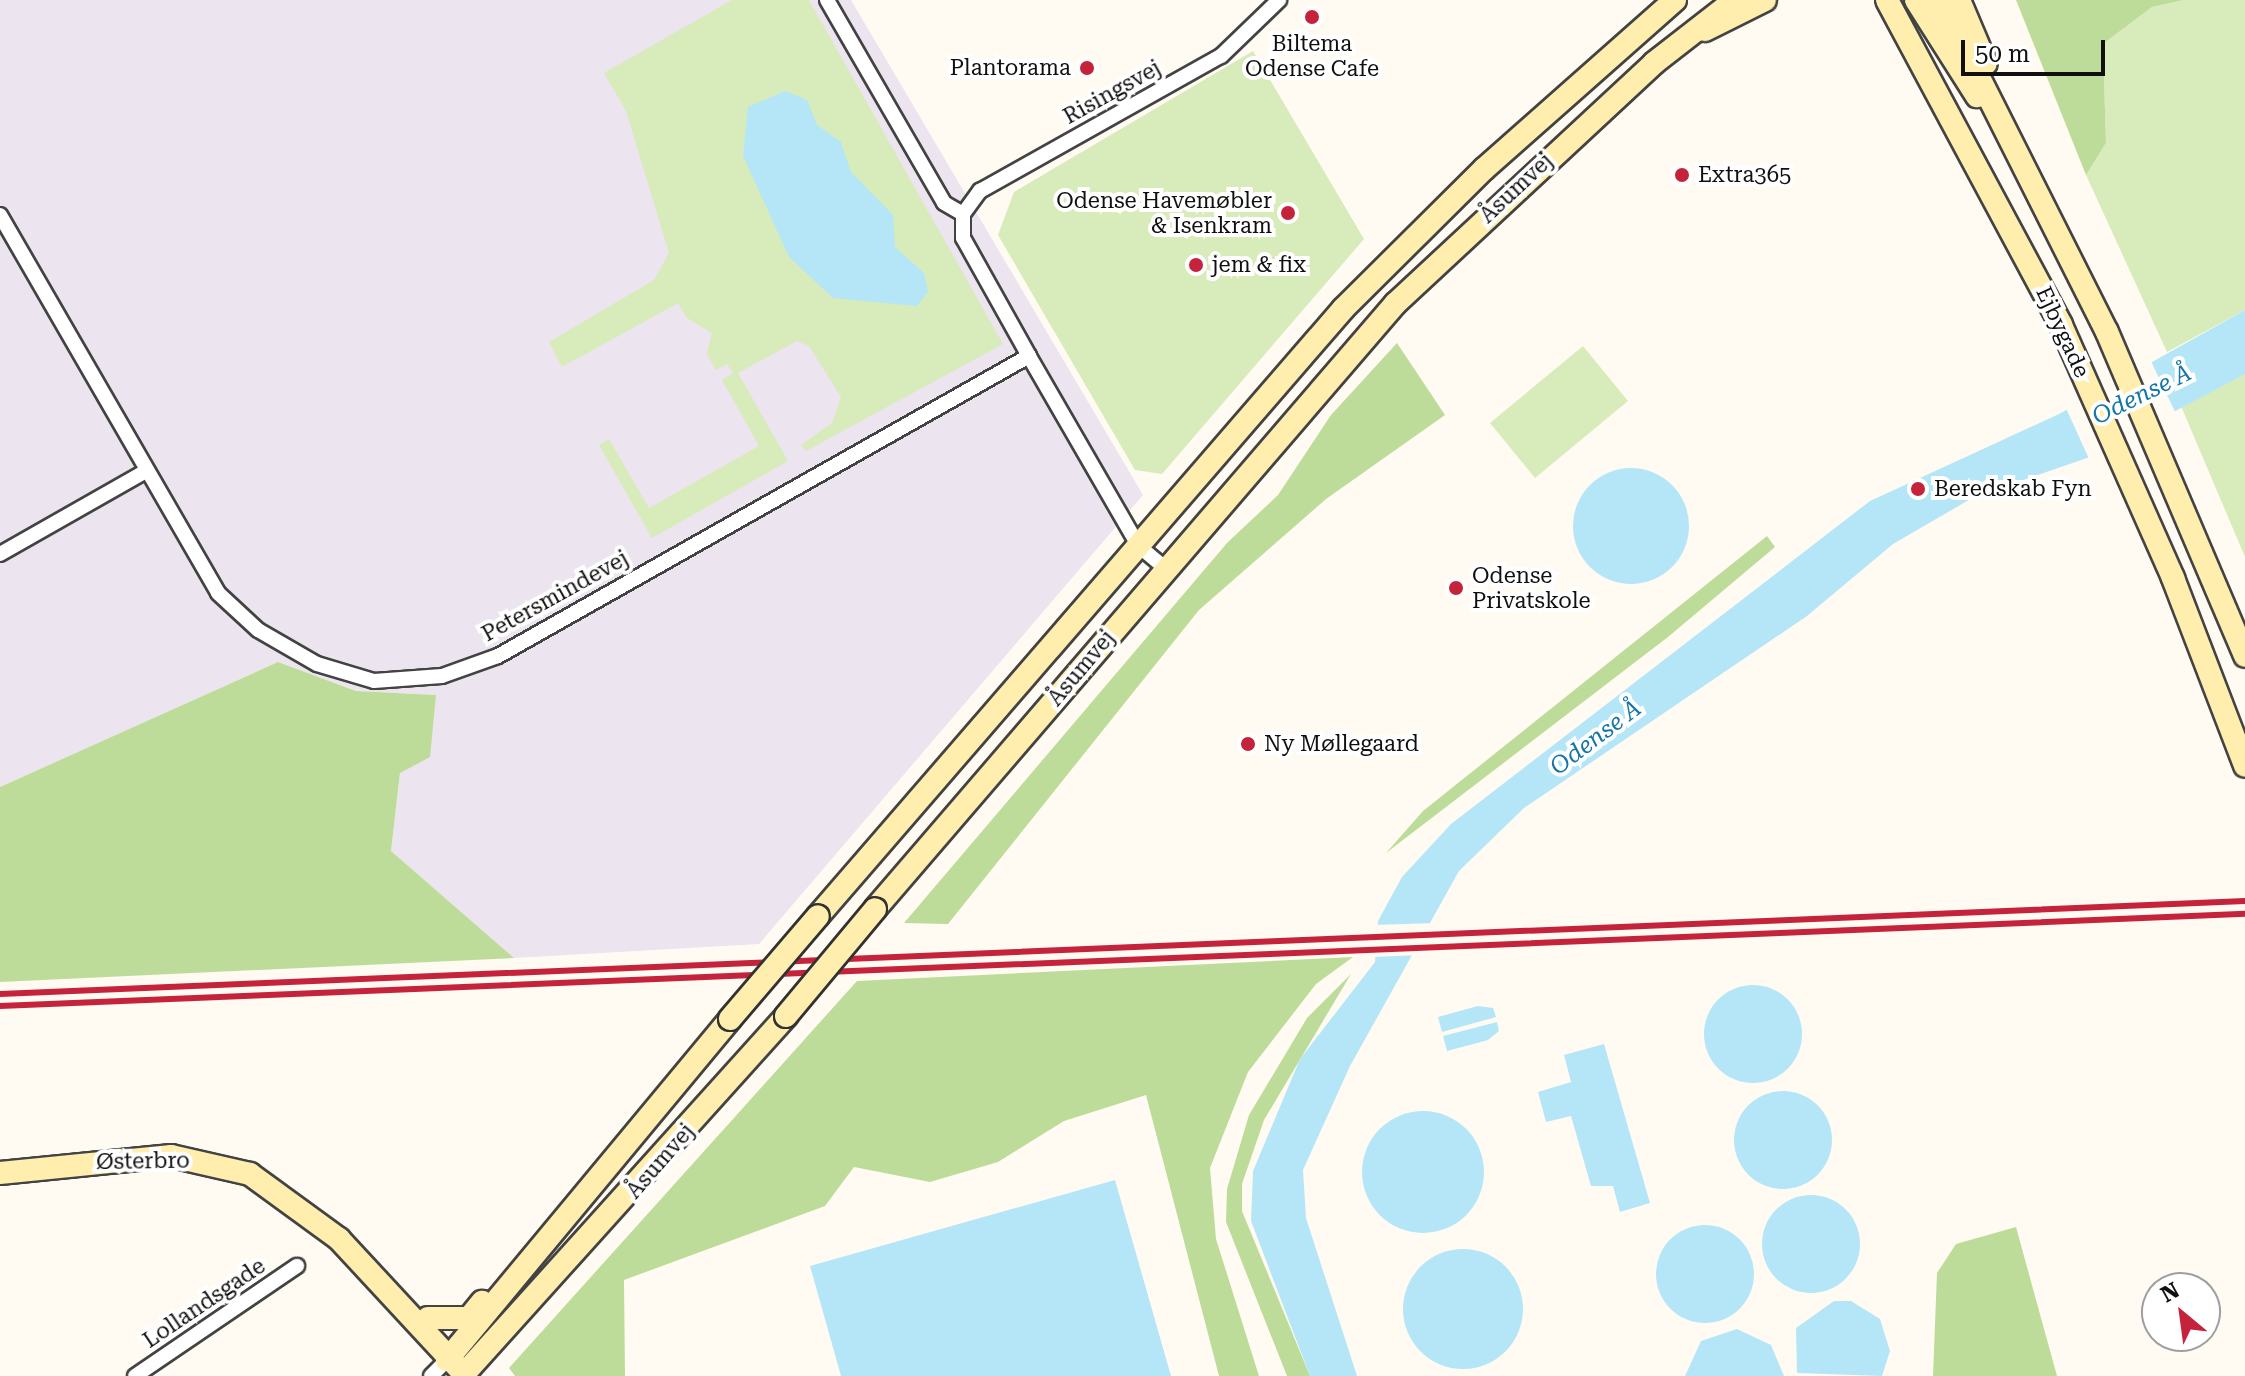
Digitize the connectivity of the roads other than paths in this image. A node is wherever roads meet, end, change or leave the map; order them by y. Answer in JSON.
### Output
{"nodes":[{"id":1,"x":827,"y":0,"type":"edge"},
{"id":2,"x":1279,"y":0,"type":"edge"},
{"id":3,"x":1675,"y":0,"type":"edge"},
{"id":4,"x":1719,"y":0,"type":"edge"},
{"id":5,"x":1735,"y":0,"type":"edge"},
{"id":6,"x":1765,"y":0,"type":"edge"},
{"id":7,"x":1887,"y":0,"type":"edge"},
{"id":8,"x":1916,"y":0,"type":"edge"},
{"id":9,"x":1940,"y":0,"type":"edge"},
{"id":10,"x":1959,"y":0,"type":"edge"},
{"id":11,"x":1688,"y":34,"type":"junction"},
{"id":12,"x":2016,"y":148,"type":"junction"},
{"id":13,"x":963,"y":214,"type":"junction"},
{"id":14,"x":0,"y":215,"type":"edge"},
{"id":15,"x":1029,"y":356,"type":"junction"},
{"id":16,"x":146,"y":471,"type":"junction"},
{"id":17,"x":1138,"y":545,"type":"junction"},
{"id":18,"x":0,"y":554,"type":"edge"},
{"id":19,"x":1165,"y":568,"type":"junction"},
{"id":20,"x":2245,"y":656,"type":"edge"},
{"id":21,"x":2241,"y":739,"type":"edge"},
{"id":22,"x":2245,"y":766,"type":"edge"},
{"id":23,"x":642,"y":1122,"type":"junction"},
{"id":24,"x":0,"y":1173,"type":"edge"},
{"id":25,"x":297,"y":1266,"type":"dead end"},
{"id":26,"x":388,"y":1288,"type":"junction"},
{"id":27,"x":428,"y":1318,"type":"junction"},
{"id":28,"x":445,"y":1361,"type":"edge"},
{"id":29,"x":467,"y":1371,"type":"edge"},
{"id":30,"x":135,"y":1376,"type":"edge"}],
"edges":[{"from":1,"to":13,"type":"street"},
{"from":2,"to":13,"type":"street","name":"Risingsvej"},
{"from":3,"to":17,"type":"street","name":"Åsumvej"},
{"from":4,"to":11,"type":"street"},
{"from":5,"to":11,"type":"street","name":"Åsumvej"},
{"from":6,"to":11,"type":"street"},
{"from":7,"to":21,"type":"street","name":"Ejbygade"},
{"from":8,"to":12,"type":"street"},
{"from":9,"to":12,"type":"street","name":"Ejbygade"},
{"from":10,"to":12,"type":"street"},
{"from":11,"to":19,"type":"street","name":"Åsumvej"},
{"from":12,"to":20,"type":"street","name":"Ejbygade"},
{"from":13,"to":15,"type":"street"},
{"from":14,"to":16,"type":"street","name":"Petersmindevej"},
{"from":15,"to":16,"type":"street","name":"Petersmindevej"},
{"from":15,"to":17,"type":"street"},
{"from":16,"to":18,"type":"street"},
{"from":17,"to":19,"type":"street"},
{"from":17,"to":23,"type":"street","name":"Åsumvej","bridge":true},
{"from":19,"to":29,"type":"street","name":"Åsumvej","bridge":true},
{"from":21,"to":22,"type":"street","name":"Ejbygade"},
{"from":23,"to":27,"type":"street"},
{"from":23,"to":28,"type":"street","name":"Åsumvej"},
{"from":24,"to":26,"type":"street","name":"Østerbro"},
{"from":25,"to":30,"type":"street","name":"Lollandsgade"},
{"from":26,"to":27,"type":"street","name":"Østerbro"},
{"from":26,"to":28,"type":"street","name":"Østerbro"},
{"from":27,"to":28,"type":"street","name":"Østerbro"},
{"from":28,"to":29,"type":"street","name":"Østerbro"}]}
